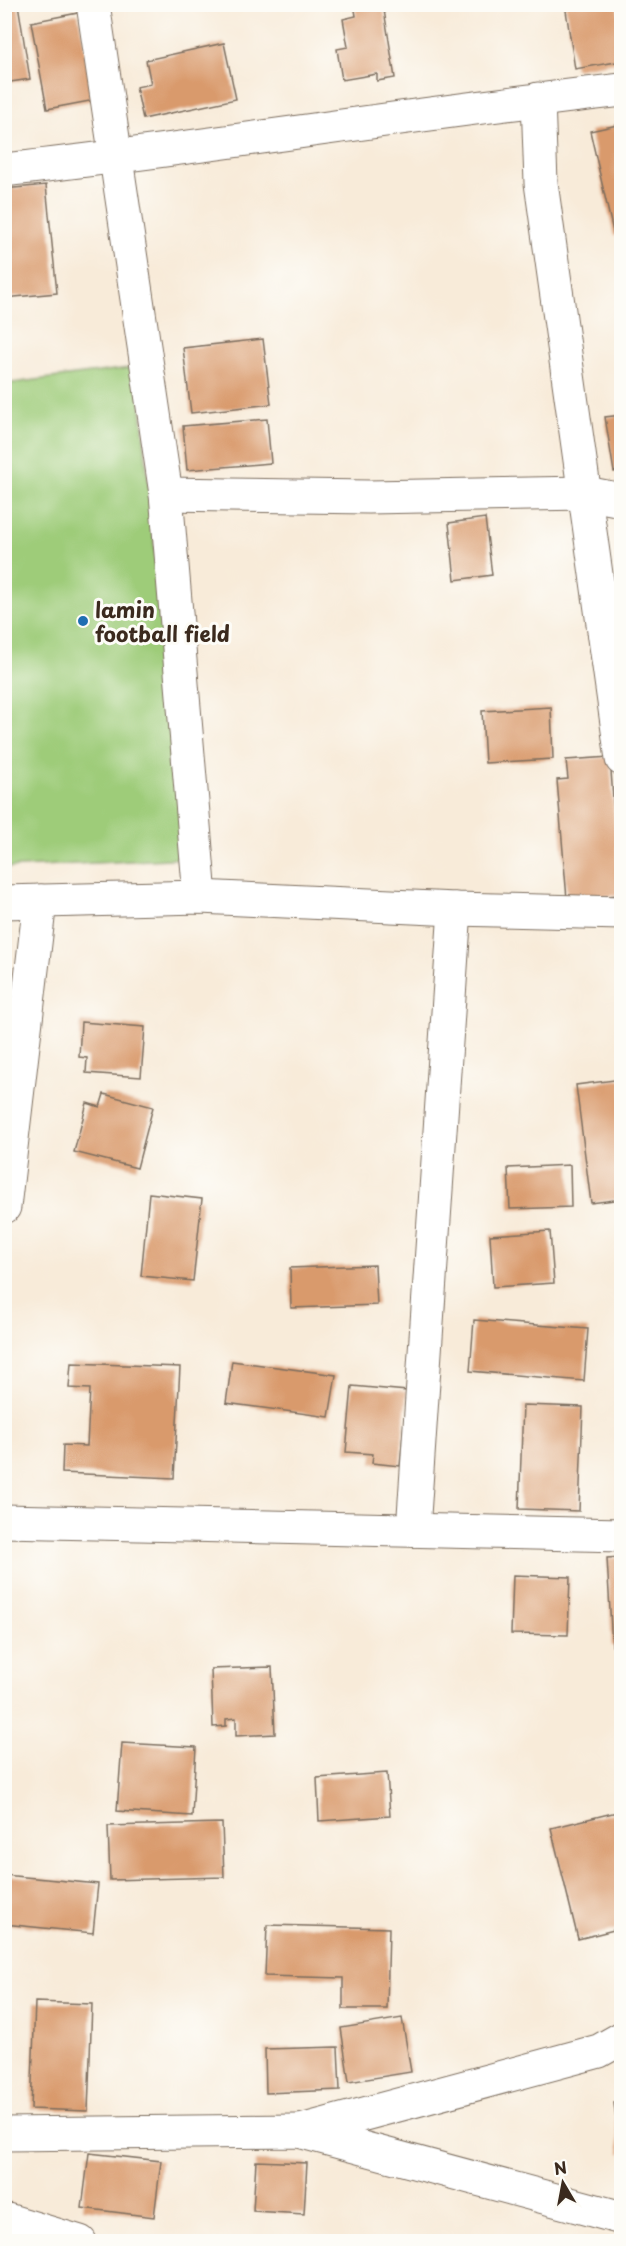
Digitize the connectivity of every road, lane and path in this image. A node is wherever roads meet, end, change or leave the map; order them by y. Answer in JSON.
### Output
{"nodes":[{"id":1,"x":93,"y":4,"type":"edge"},
{"id":2,"x":621,"y":90,"type":"edge"},
{"id":3,"x":538,"y":99,"type":"junction"},
{"id":4,"x":114,"y":158,"type":"junction"},
{"id":5,"x":4,"y":170,"type":"edge"},
{"id":6,"x":585,"y":493,"type":"junction"},
{"id":7,"x":166,"y":494,"type":"junction"},
{"id":8,"x":621,"y":500,"type":"edge"},
{"id":9,"x":621,"y":759,"type":"edge"},
{"id":10,"x":200,"y":897,"type":"junction"},
{"id":11,"x":40,"y":901,"type":"junction"},
{"id":12,"x":4,"y":902,"type":"edge"},
{"id":13,"x":455,"y":909,"type":"junction"},
{"id":14,"x":621,"y":913,"type":"edge"},
{"id":15,"x":4,"y":1207,"type":"edge"},
{"id":16,"x":4,"y":1521,"type":"edge"},
{"id":17,"x":413,"y":1530,"type":"junction"},
{"id":18,"x":621,"y":1535,"type":"edge"},
{"id":19,"x":621,"y":2038,"type":"edge"},
{"id":20,"x":299,"y":2131,"type":"junction"},
{"id":21,"x":4,"y":2134,"type":"edge"},
{"id":22,"x":621,"y":2218,"type":"edge"},
{"id":23,"x":4,"y":2219,"type":"edge"},
{"id":24,"x":80,"y":2241,"type":"edge"}],
"edges":[{"from":1,"to":4,"type":"street"},
{"from":2,"to":3,"type":"street"},
{"from":3,"to":4,"type":"street"},
{"from":3,"to":6,"type":"street"},
{"from":4,"to":5,"type":"street"},
{"from":4,"to":7,"type":"street"},
{"from":6,"to":7,"type":"street"},
{"from":6,"to":8,"type":"street"},
{"from":6,"to":9,"type":"street"},
{"from":7,"to":10,"type":"street"},
{"from":10,"to":11,"type":"street"},
{"from":10,"to":13,"type":"street"},
{"from":11,"to":12,"type":"street"},
{"from":11,"to":15,"type":"street"},
{"from":13,"to":14,"type":"street"},
{"from":13,"to":17,"type":"street"},
{"from":16,"to":17,"type":"street"},
{"from":17,"to":18,"type":"street"},
{"from":19,"to":20,"type":"street"},
{"from":20,"to":21,"type":"street"},
{"from":20,"to":22,"type":"street"},
{"from":23,"to":24,"type":"street"}]}
